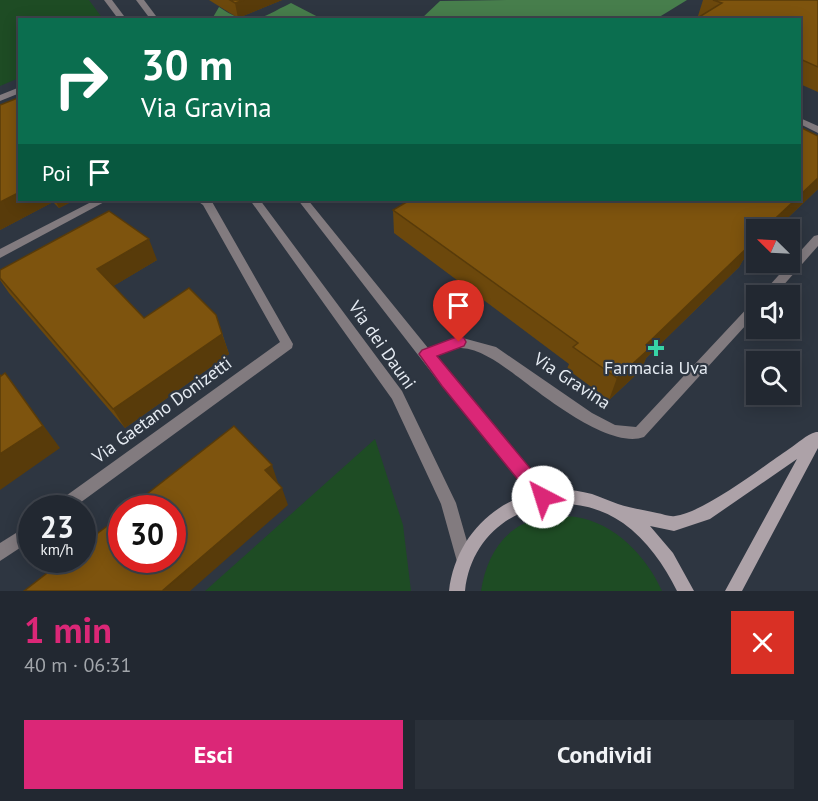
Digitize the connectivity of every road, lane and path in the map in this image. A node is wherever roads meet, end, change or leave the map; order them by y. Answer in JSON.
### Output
{"nodes":[{"id":1,"x":108,"y":0,"type":"edge"},
{"id":2,"x":140,"y":0,"type":"edge"},
{"id":3,"x":122,"y":18,"type":"edge"},
{"id":4,"x":154,"y":18,"type":"edge"},
{"id":5,"x":18,"y":91,"type":"edge"},
{"id":6,"x":0,"y":98,"type":"edge"},
{"id":7,"x":801,"y":122,"type":"edge"},
{"id":8,"x":818,"y":130,"type":"edge"},
{"id":9,"x":101,"y":201,"type":"edge"},
{"id":10,"x":203,"y":201,"type":"edge"},
{"id":11,"x":256,"y":201,"type":"edge"},
{"id":12,"x":304,"y":201,"type":"edge"},
{"id":13,"x":818,"y":239,"type":"edge"},
{"id":14,"x":0,"y":254,"type":"edge"},
{"id":15,"x":776,"y":285,"type":"edge"},
{"id":16,"x":746,"y":317,"type":"edge"},
{"id":17,"x":427,"y":354,"type":"junction"},
{"id":18,"x":817,"y":437,"type":"edge"},
{"id":19,"x":79,"y":495,"type":"edge"},
{"id":20,"x":543,"y":497,"type":"junction"},
{"id":21,"x":613,"y":510,"type":"junction"},
{"id":22,"x":18,"y":540,"type":"edge"},
{"id":23,"x":0,"y":553,"type":"edge"},
{"id":24,"x":464,"y":559,"type":"junction"},
{"id":25,"x":457,"y":591,"type":"edge"},
{"id":26,"x":686,"y":591,"type":"edge"},
{"id":27,"x":733,"y":591,"type":"edge"}],
"edges":[{"from":1,"to":3,"type":"street"},
{"from":2,"to":4,"type":"street"},
{"from":5,"to":6,"type":"street"},
{"from":7,"to":8,"type":"street"},
{"from":9,"to":14,"type":"street"},
{"from":10,"to":19,"type":"street","name":"Via Gaetano Donizetti"},
{"from":11,"to":24,"type":"street","name":"Via dei Dauni"},
{"from":12,"to":17,"type":"street","name":"Via dei Dauni"},
{"from":13,"to":15,"type":"street"},
{"from":16,"to":17,"type":"street","name":"Via Gravina"},
{"from":17,"to":20,"type":"street","name":"Via dei Dauni"},
{"from":18,"to":21,"type":"main road"},
{"from":18,"to":27,"type":"main road"},
{"from":20,"to":21,"type":"main road"},
{"from":20,"to":24,"type":"main road"},
{"from":21,"to":26,"type":"main road"},
{"from":22,"to":23,"type":"street"},
{"from":24,"to":25,"type":"main road"}]}
